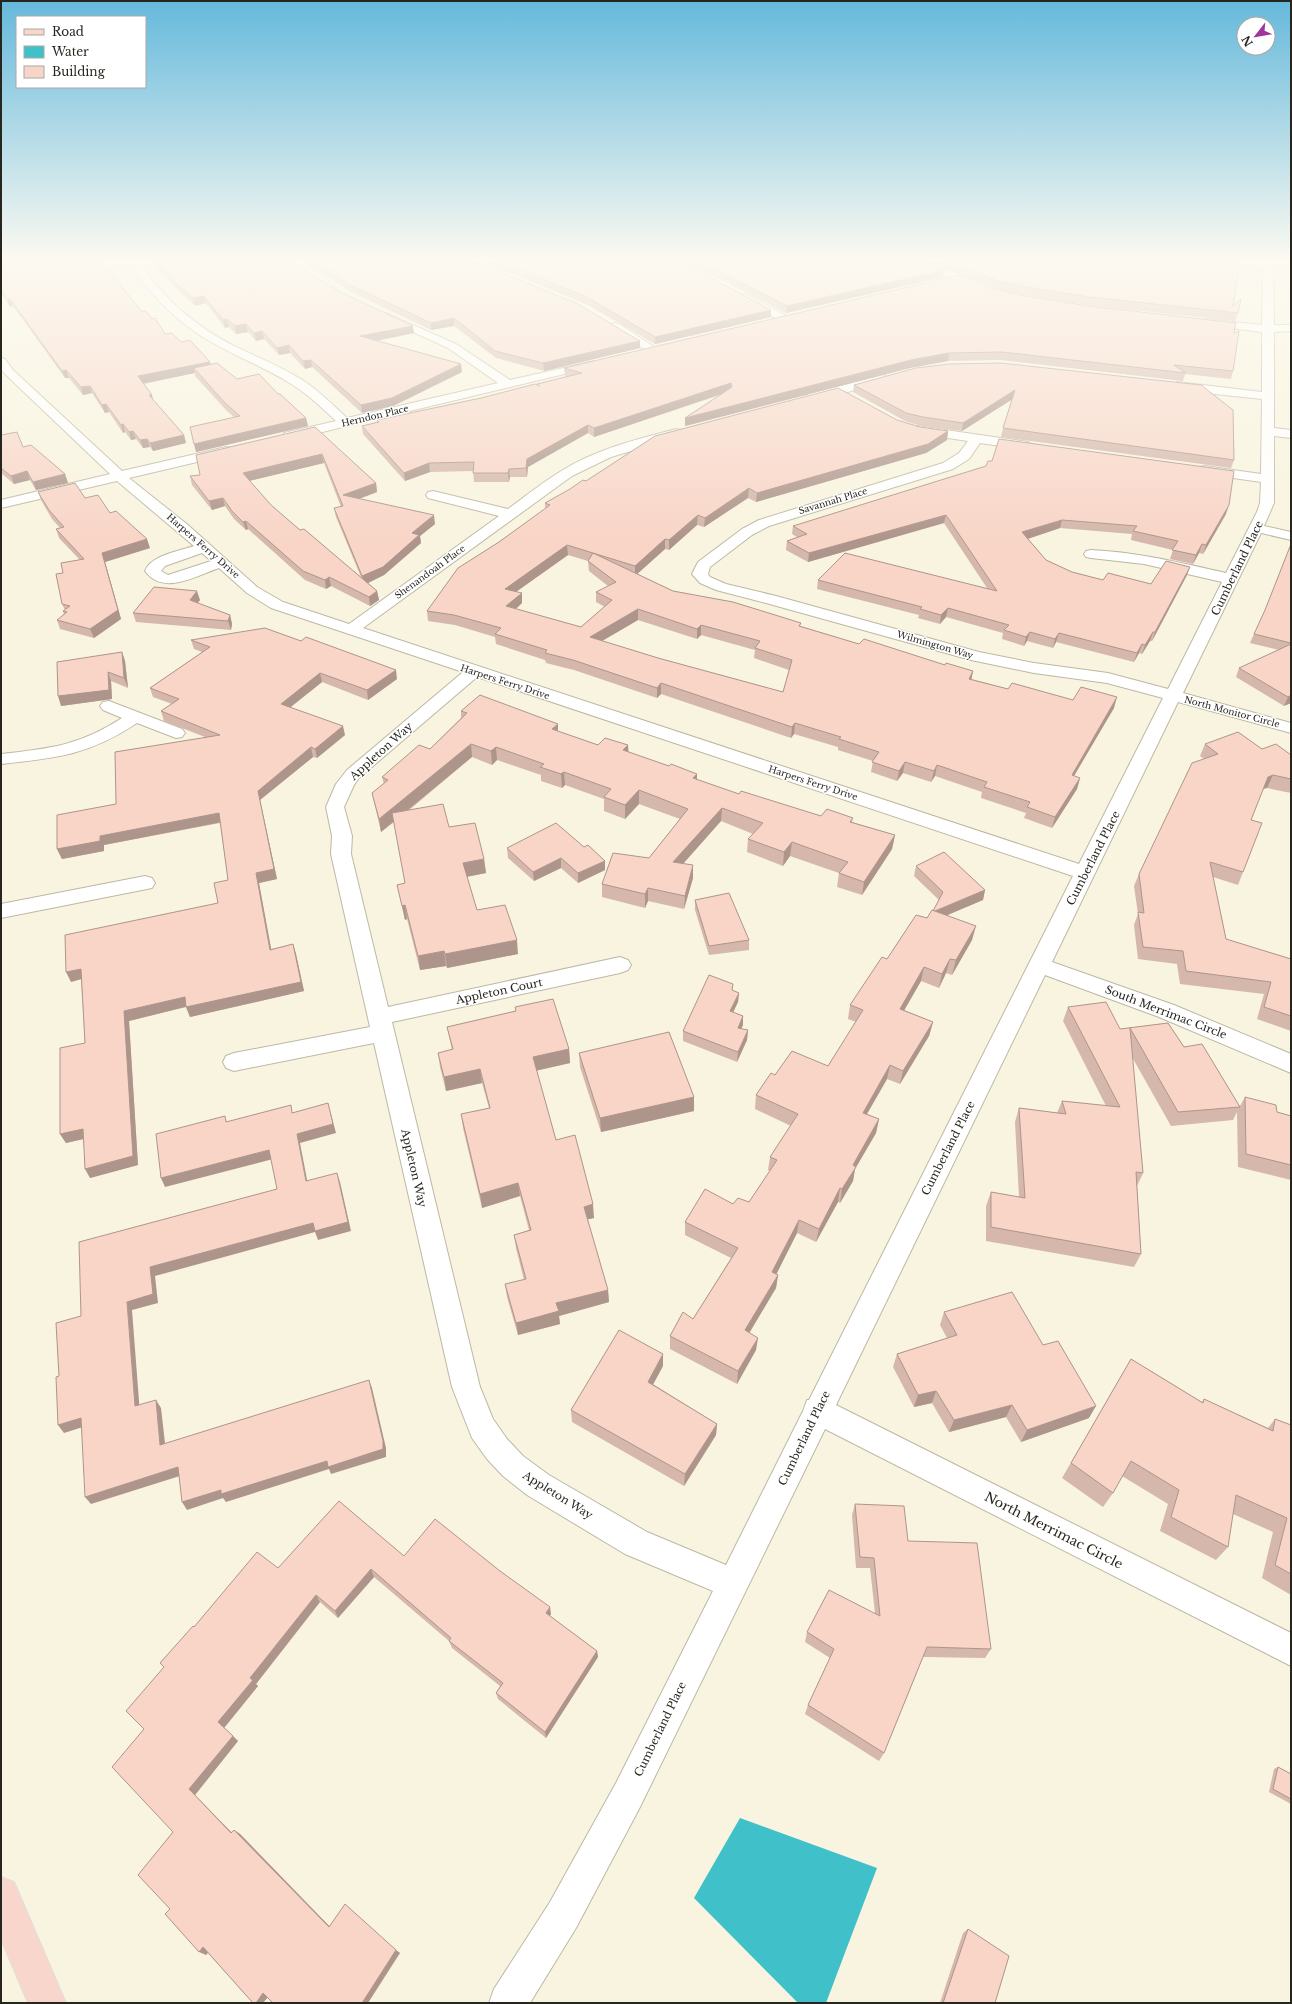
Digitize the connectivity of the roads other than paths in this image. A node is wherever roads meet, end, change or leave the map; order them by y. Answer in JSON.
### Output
{"nodes":[{"id":1,"x":242,"y":355,"type":"edge"},
{"id":2,"x":465,"y":355,"type":"edge"},
{"id":3,"x":1274,"y":355,"type":"edge"},
{"id":4,"x":1,"y":361,"type":"edge"},
{"id":5,"x":607,"y":361,"type":"edge"},
{"id":6,"x":899,"y":375,"type":"edge"},
{"id":7,"x":509,"y":384,"type":"junction"},
{"id":8,"x":1167,"y":384,"type":"edge"},
{"id":9,"x":838,"y":391,"type":"junction"},
{"id":10,"x":1267,"y":396,"type":"junction"},
{"id":11,"x":852,"y":398,"type":"edge"},
{"id":12,"x":801,"y":400,"type":"edge"},
{"id":13,"x":345,"y":423,"type":"junction"},
{"id":14,"x":905,"y":426,"type":"edge"},
{"id":15,"x":689,"y":430,"type":"edge"},
{"id":16,"x":1279,"y":433,"type":"edge"},
{"id":17,"x":275,"y":439,"type":"edge"},
{"id":18,"x":976,"y":439,"type":"junction"},
{"id":19,"x":236,"y":448,"type":"edge"},
{"id":20,"x":1038,"y":448,"type":"edge"},
{"id":21,"x":1195,"y":469,"type":"edge"},
{"id":22,"x":120,"y":476,"type":"junction"},
{"id":23,"x":1268,"y":479,"type":"junction"},
{"id":24,"x":433,"y":495,"type":"dead end"},
{"id":25,"x":1,"y":504,"type":"edge"},
{"id":26,"x":510,"y":514,"type":"junction"},
{"id":27,"x":1256,"y":528,"type":"junction"},
{"id":28,"x":1291,"y":536,"type":"edge"},
{"id":29,"x":204,"y":547,"type":"junction"},
{"id":30,"x":1091,"y":554,"type":"dead end"},
{"id":31,"x":221,"y":562,"type":"junction"},
{"id":32,"x":702,"y":576,"type":"joint"},
{"id":33,"x":1230,"y":579,"type":"junction"},
{"id":34,"x":351,"y":630,"type":"junction"},
{"id":35,"x":474,"y":671,"type":"junction"},
{"id":36,"x":1174,"y":696,"type":"junction"},
{"id":37,"x":110,"y":706,"type":"dead end"},
{"id":38,"x":135,"y":717,"type":"junction"},
{"id":39,"x":1291,"y":728,"type":"edge"},
{"id":40,"x":176,"y":733,"type":"dead end"},
{"id":41,"x":1,"y":759,"type":"edge"},
{"id":42,"x":1086,"y":873,"type":"junction"},
{"id":43,"x":145,"y":883,"type":"dead end"},
{"id":44,"x":1,"y":911,"type":"edge"},
{"id":45,"x":620,"y":965,"type":"dead end"},
{"id":46,"x":1040,"y":965,"type":"junction"},
{"id":47,"x":381,"y":1025,"type":"junction"},
{"id":48,"x":234,"y":1062,"type":"dead end"},
{"id":49,"x":1291,"y":1064,"type":"edge"},
{"id":50,"x":817,"y":1410,"type":"junction"},
{"id":51,"x":732,"y":1583,"type":"junction"},
{"id":52,"x":1291,"y":1650,"type":"edge"},
{"id":53,"x":1,"y":1895,"type":"edge"},
{"id":54,"x":47,"y":2003,"type":"edge"},
{"id":55,"x":508,"y":2003,"type":"edge"}],
"edges":[{"from":1,"to":13,"type":"street"},
{"from":2,"to":7,"type":"street"},
{"from":3,"to":10,"type":"street","name":"Cumberland Place"},
{"from":4,"to":22,"type":"street","name":"Harpers Ferry Drive"},
{"from":5,"to":7,"type":"street","name":"Herndon Place"},
{"from":6,"to":9,"type":"street"},
{"from":7,"to":13,"type":"street","name":"Herndon Place"},
{"from":8,"to":10,"type":"street"},
{"from":9,"to":11,"type":"street"},
{"from":9,"to":12,"type":"street"},
{"from":10,"to":16,"type":"street","name":"Cumberland Place"},
{"from":13,"to":17,"type":"street","name":"Herndon Place"},
{"from":14,"to":18,"type":"street"},
{"from":15,"to":26,"type":"street","name":"Shenandoah Place"},
{"from":16,"to":23,"type":"street","name":"Cumberland Place"},
{"from":18,"to":20,"type":"street"},
{"from":18,"to":32,"type":"street","name":"Savannah Place"},
{"from":19,"to":22,"type":"street"},
{"from":21,"to":23,"type":"street"},
{"from":22,"to":25,"type":"street"},
{"from":22,"to":29,"type":"street","name":"Harpers Ferry Drive"},
{"from":23,"to":27,"type":"street","name":"Cumberland Place"},
{"from":24,"to":26,"type":"street"},
{"from":26,"to":34,"type":"street","name":"Shenandoah Place"},
{"from":27,"to":28,"type":"street"},
{"from":27,"to":33,"type":"street","name":"Cumberland Place"},
{"from":29,"to":31,"type":"street","name":"Harpers Ferry Drive"},
{"from":29,"to":31,"type":"street"},
{"from":30,"to":33,"type":"street"},
{"from":31,"to":34,"type":"street","name":"Harpers Ferry Drive"},
{"from":32,"to":36,"type":"street","name":"Wilmington Way"},
{"from":33,"to":36,"type":"street","name":"Cumberland Place"},
{"from":34,"to":35,"type":"street","name":"Harpers Ferry Drive"},
{"from":35,"to":42,"type":"street","name":"Harpers Ferry Drive"},
{"from":35,"to":47,"type":"street","name":"Appleton Way"},
{"from":36,"to":39,"type":"street","name":"North Monitor Circle"},
{"from":36,"to":42,"type":"street","name":"Cumberland Place"},
{"from":37,"to":38,"type":"street"},
{"from":38,"to":40,"type":"street"},
{"from":38,"to":41,"type":"street"},
{"from":42,"to":46,"type":"street","name":"Cumberland Place"},
{"from":43,"to":44,"type":"street"},
{"from":45,"to":47,"type":"street","name":"Appleton Court"},
{"from":46,"to":49,"type":"street","name":"South Merrimac Circle"},
{"from":46,"to":50,"type":"street","name":"Cumberland Place"},
{"from":47,"to":48,"type":"street","name":"Appleton Court"},
{"from":47,"to":51,"type":"street","name":"Appleton Way"},
{"from":50,"to":51,"type":"street","name":"Cumberland Place"},
{"from":50,"to":52,"type":"street","name":"North Merrimac Circle"},
{"from":51,"to":55,"type":"street","name":"Cumberland Place"},
{"from":53,"to":54,"type":"main road"}]}
